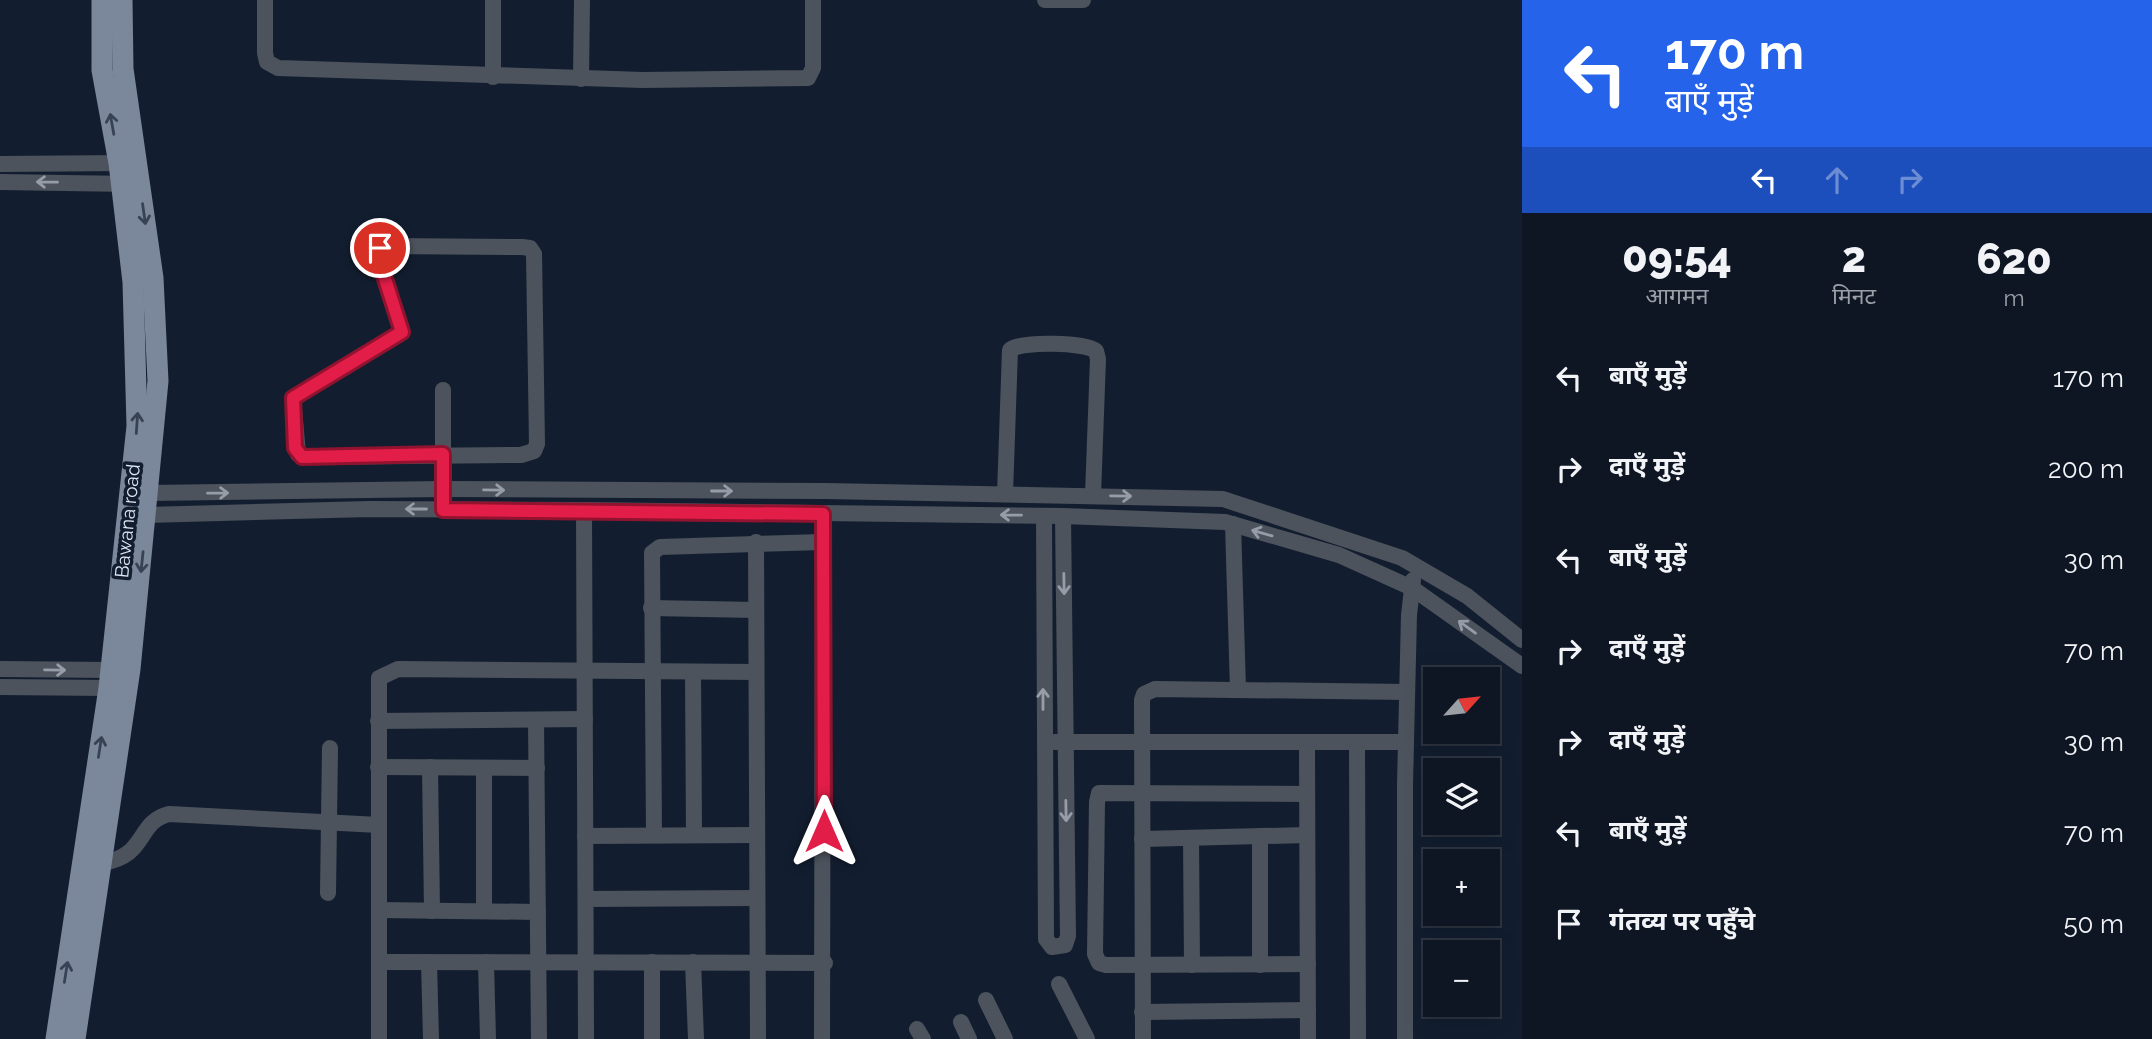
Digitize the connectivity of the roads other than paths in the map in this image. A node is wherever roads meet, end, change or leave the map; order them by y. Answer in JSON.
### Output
{"nodes":[{"id":1,"x":102,"y":0,"type":"edge"},
{"id":2,"x":122,"y":0,"type":"edge"},
{"id":3,"x":265,"y":0,"type":"edge"},
{"id":4,"x":493,"y":0,"type":"edge"},
{"id":5,"x":582,"y":0,"type":"edge"},
{"id":6,"x":813,"y":0,"type":"edge"},
{"id":7,"x":1045,"y":0,"type":"edge"},
{"id":8,"x":1083,"y":0,"type":"edge"},
{"id":9,"x":493,"y":77,"type":"junction"},
{"id":10,"x":581,"y":79,"type":"junction"},
{"id":11,"x":0,"y":164,"type":"edge"},
{"id":12,"x":129,"y":174,"type":"junction"},
{"id":13,"x":0,"y":182,"type":"edge"},
{"id":14,"x":443,"y":390,"type":"dead end"},
{"id":15,"x":443,"y":454,"type":"junction"},
{"id":16,"x":443,"y":489,"type":"junction"},
{"id":17,"x":150,"y":493,"type":"junction"},
{"id":18,"x":1005,"y":494,"type":"junction"},
{"id":19,"x":1093,"y":495,"type":"junction"},
{"id":20,"x":443,"y":510,"type":"junction"},
{"id":21,"x":584,"y":510,"type":"junction"},
{"id":22,"x":823,"y":514,"type":"junction"},
{"id":23,"x":147,"y":515,"type":"junction"},
{"id":24,"x":1044,"y":516,"type":"junction"},
{"id":25,"x":1063,"y":516,"type":"junction"},
{"id":26,"x":1233,"y":524,"type":"junction"},
{"id":27,"x":756,"y":542,"type":"junction"},
{"id":28,"x":823,"y":542,"type":"junction"},
{"id":29,"x":1415,"y":564,"type":"junction"},
{"id":30,"x":1412,"y":588,"type":"junction"},
{"id":31,"x":651,"y":608,"type":"junction"},
{"id":32,"x":756,"y":610,"type":"junction"},
{"id":33,"x":1522,"y":640,"type":"edge"},
{"id":34,"x":1522,"y":666,"type":"edge"},
{"id":35,"x":0,"y":669,"type":"edge"},
{"id":36,"x":585,"y":671,"type":"junction"},
{"id":37,"x":651,"y":672,"type":"junction"},
{"id":38,"x":692,"y":672,"type":"junction"},
{"id":39,"x":756,"y":673,"type":"junction"},
{"id":40,"x":109,"y":679,"type":"junction"},
{"id":41,"x":0,"y":687,"type":"edge"},
{"id":42,"x":1238,"y":690,"type":"junction"},
{"id":43,"x":1407,"y":692,"type":"junction"},
{"id":44,"x":585,"y":719,"type":"junction"},
{"id":45,"x":536,"y":720,"type":"junction"},
{"id":46,"x":377,"y":721,"type":"junction"},
{"id":47,"x":1043,"y":742,"type":"junction"},
{"id":48,"x":1065,"y":742,"type":"junction"},
{"id":49,"x":1142,"y":742,"type":"junction"},
{"id":50,"x":1307,"y":742,"type":"junction"},
{"id":51,"x":1357,"y":742,"type":"junction"},
{"id":52,"x":1406,"y":742,"type":"junction"},
{"id":53,"x":330,"y":748,"type":"dead end"},
{"id":54,"x":378,"y":767,"type":"junction"},
{"id":55,"x":430,"y":767,"type":"junction"},
{"id":56,"x":484,"y":768,"type":"junction"},
{"id":57,"x":537,"y":768,"type":"junction"},
{"id":58,"x":1142,"y":792,"type":"junction"},
{"id":59,"x":1307,"y":794,"type":"junction"},
{"id":60,"x":329,"y":822,"type":"junction"},
{"id":61,"x":379,"y":825,"type":"junction"},
{"id":62,"x":654,"y":834,"type":"junction"},
{"id":63,"x":694,"y":835,"type":"junction"},
{"id":64,"x":756,"y":835,"type":"junction"},
{"id":65,"x":1307,"y":835,"type":"junction"},
{"id":66,"x":585,"y":836,"type":"junction"},
{"id":67,"x":1260,"y":836,"type":"junction"},
{"id":68,"x":1191,"y":838,"type":"junction"},
{"id":69,"x":1142,"y":839,"type":"junction"},
{"id":70,"x":102,"y":863,"type":"junction"},
{"id":71,"x":328,"y":893,"type":"dead end"},
{"id":72,"x":756,"y":898,"type":"junction"},
{"id":73,"x":586,"y":899,"type":"junction"},
{"id":74,"x":379,"y":910,"type":"junction"},
{"id":75,"x":432,"y":911,"type":"junction"},
{"id":76,"x":484,"y":912,"type":"junction"},
{"id":77,"x":538,"y":912,"type":"junction"},
{"id":78,"x":379,"y":962,"type":"junction"},
{"id":79,"x":429,"y":962,"type":"junction"},
{"id":80,"x":486,"y":962,"type":"junction"},
{"id":81,"x":539,"y":962,"type":"junction"},
{"id":82,"x":586,"y":962,"type":"junction"},
{"id":83,"x":652,"y":962,"type":"junction"},
{"id":84,"x":693,"y":962,"type":"junction"},
{"id":85,"x":757,"y":963,"type":"junction"},
{"id":86,"x":825,"y":963,"type":"junction"},
{"id":87,"x":1308,"y":964,"type":"junction"},
{"id":88,"x":1142,"y":965,"type":"junction"},
{"id":89,"x":1192,"y":965,"type":"junction"},
{"id":90,"x":1260,"y":965,"type":"junction"},
{"id":91,"x":1059,"y":984,"type":"dead end"},
{"id":92,"x":986,"y":1000,"type":"dead end"},
{"id":93,"x":1308,"y":1010,"type":"junction"},
{"id":94,"x":1142,"y":1012,"type":"junction"},
{"id":95,"x":961,"y":1022,"type":"dead end"},
{"id":96,"x":56,"y":1039,"type":"edge"},
{"id":97,"x":75,"y":1039,"type":"edge"},
{"id":98,"x":379,"y":1039,"type":"edge"},
{"id":99,"x":431,"y":1039,"type":"edge"},
{"id":100,"x":488,"y":1039,"type":"edge"},
{"id":101,"x":539,"y":1039,"type":"edge"},
{"id":102,"x":586,"y":1039,"type":"edge"},
{"id":103,"x":652,"y":1039,"type":"edge"},
{"id":104,"x":696,"y":1039,"type":"edge"},
{"id":105,"x":758,"y":1039,"type":"edge"},
{"id":106,"x":822,"y":1039,"type":"edge"},
{"id":107,"x":969,"y":1039,"type":"edge"},
{"id":108,"x":1005,"y":1039,"type":"edge"},
{"id":109,"x":1087,"y":1039,"type":"edge"},
{"id":110,"x":1143,"y":1039,"type":"edge"},
{"id":111,"x":1308,"y":1039,"type":"edge"},
{"id":112,"x":1358,"y":1039,"type":"edge"},
{"id":113,"x":1405,"y":1039,"type":"edge"}],
"edges":[{"from":12,"to":1,"type":"main road","name":"Bawana road","one_way":true},
{"from":2,"to":12,"type":"main road","name":"Bawana road"},
{"from":3,"to":9,"type":"street"},
{"from":4,"to":9,"type":"street"},
{"from":5,"to":10,"type":"street"},
{"from":6,"to":10,"type":"street"},
{"from":7,"to":8,"type":"street"},
{"from":9,"to":10,"type":"street"},
{"from":11,"to":12,"type":"street"},
{"from":12,"to":13,"type":"street","one_way":true},
{"from":12,"to":17,"type":"main road","name":"Bawana road","one_way":true},
{"from":40,"to":12,"type":"main road","name":"Bawana road","one_way":true},
{"from":14,"to":15,"type":"street"},
{"from":15,"to":15,"type":"street"},
{"from":15,"to":16,"type":"street"},
{"from":17,"to":16,"type":"street","one_way":true},
{"from":16,"to":18,"type":"street","one_way":true},
{"from":16,"to":20,"type":"street"},
{"from":17,"to":23,"type":"main road","name":"Bawana road"},
{"from":18,"to":19,"type":"street"},
{"from":18,"to":19,"type":"street"},
{"from":19,"to":29,"type":"street","one_way":true},
{"from":20,"to":21,"type":"street"},
{"from":20,"to":23,"type":"street","one_way":true},
{"from":21,"to":22,"type":"street"},
{"from":21,"to":36,"type":"street"},
{"from":24,"to":22,"type":"street","one_way":true},
{"from":22,"to":28,"type":"street"},
{"from":23,"to":70,"type":"main road","name":"Bawana road","one_way":true},
{"from":24,"to":25,"type":"street"},
{"from":47,"to":24,"type":"street","one_way":true},
{"from":25,"to":26,"type":"street"},
{"from":25,"to":48,"type":"street","one_way":true},
{"from":30,"to":26,"type":"street","one_way":true},
{"from":26,"to":42,"type":"street"},
{"from":27,"to":28,"type":"street"},
{"from":27,"to":31,"type":"street"},
{"from":27,"to":32,"type":"street"},
{"from":28,"to":86,"type":"street"},
{"from":29,"to":30,"type":"street"},
{"from":29,"to":33,"type":"street"},
{"from":34,"to":30,"type":"street","one_way":true},
{"from":30,"to":43,"type":"street"},
{"from":31,"to":32,"type":"street"},
{"from":31,"to":37,"type":"street"},
{"from":32,"to":39,"type":"street"},
{"from":35,"to":40,"type":"street","one_way":true},
{"from":36,"to":37,"type":"street"},
{"from":36,"to":44,"type":"street"},
{"from":36,"to":46,"type":"street"},
{"from":37,"to":38,"type":"street"},
{"from":37,"to":62,"type":"street"},
{"from":38,"to":39,"type":"street"},
{"from":38,"to":63,"type":"street"},
{"from":39,"to":64,"type":"street"},
{"from":40,"to":41,"type":"street"},
{"from":96,"to":40,"type":"main road","name":"Bawana road","one_way":true},
{"from":42,"to":43,"type":"street"},
{"from":42,"to":49,"type":"street"},
{"from":43,"to":52,"type":"street"},
{"from":44,"to":45,"type":"street"},
{"from":44,"to":66,"type":"street"},
{"from":45,"to":46,"type":"street"},
{"from":45,"to":57,"type":"street"},
{"from":46,"to":54,"type":"street"},
{"from":47,"to":48,"type":"street"},
{"from":48,"to":47,"type":"street","one_way":true},
{"from":48,"to":49,"type":"street"},
{"from":49,"to":50,"type":"street"},
{"from":49,"to":58,"type":"street"},
{"from":50,"to":51,"type":"street"},
{"from":50,"to":59,"type":"street"},
{"from":51,"to":52,"type":"street"},
{"from":51,"to":112,"type":"street"},
{"from":52,"to":113,"type":"street"},
{"from":53,"to":60,"type":"street"},
{"from":54,"to":55,"type":"street"},
{"from":54,"to":61,"type":"street"},
{"from":55,"to":56,"type":"street"},
{"from":55,"to":75,"type":"street"},
{"from":56,"to":57,"type":"street"},
{"from":56,"to":76,"type":"street"},
{"from":57,"to":77,"type":"street"},
{"from":58,"to":59,"type":"street"},
{"from":58,"to":69,"type":"street"},
{"from":58,"to":88,"type":"street"},
{"from":59,"to":65,"type":"street"},
{"from":60,"to":61,"type":"street"},
{"from":60,"to":70,"type":"street"},
{"from":60,"to":71,"type":"street"},
{"from":61,"to":74,"type":"street"},
{"from":62,"to":63,"type":"street"},
{"from":62,"to":66,"type":"street"},
{"from":63,"to":64,"type":"street"},
{"from":64,"to":72,"type":"street"},
{"from":65,"to":67,"type":"street"},
{"from":65,"to":87,"type":"street"},
{"from":66,"to":73,"type":"street"},
{"from":67,"to":68,"type":"street"},
{"from":67,"to":90,"type":"street"},
{"from":68,"to":69,"type":"street"},
{"from":68,"to":89,"type":"street"},
{"from":69,"to":88,"type":"street"},
{"from":70,"to":97,"type":"main road","name":"Bawana road"},
{"from":72,"to":73,"type":"street"},
{"from":72,"to":85,"type":"street"},
{"from":73,"to":82,"type":"street"},
{"from":74,"to":75,"type":"street"},
{"from":74,"to":78,"type":"street"},
{"from":75,"to":76,"type":"street"},
{"from":76,"to":77,"type":"street"},
{"from":77,"to":81,"type":"street"},
{"from":78,"to":79,"type":"street"},
{"from":78,"to":98,"type":"street"},
{"from":79,"to":80,"type":"street"},
{"from":79,"to":99,"type":"street"},
{"from":80,"to":81,"type":"street"},
{"from":80,"to":100,"type":"street"},
{"from":81,"to":82,"type":"street"},
{"from":81,"to":101,"type":"street"},
{"from":82,"to":83,"type":"street"},
{"from":82,"to":102,"type":"street"},
{"from":83,"to":84,"type":"street"},
{"from":83,"to":103,"type":"street"},
{"from":84,"to":85,"type":"street"},
{"from":84,"to":104,"type":"street"},
{"from":85,"to":86,"type":"street"},
{"from":85,"to":105,"type":"street"},
{"from":86,"to":106,"type":"street"},
{"from":87,"to":90,"type":"street"},
{"from":87,"to":93,"type":"street"},
{"from":88,"to":89,"type":"street"},
{"from":88,"to":94,"type":"street"},
{"from":89,"to":90,"type":"street"},
{"from":91,"to":109,"type":"street"},
{"from":92,"to":108,"type":"street"},
{"from":93,"to":94,"type":"street"},
{"from":93,"to":111,"type":"street"},
{"from":94,"to":110,"type":"street"},
{"from":95,"to":107,"type":"street"}]}
